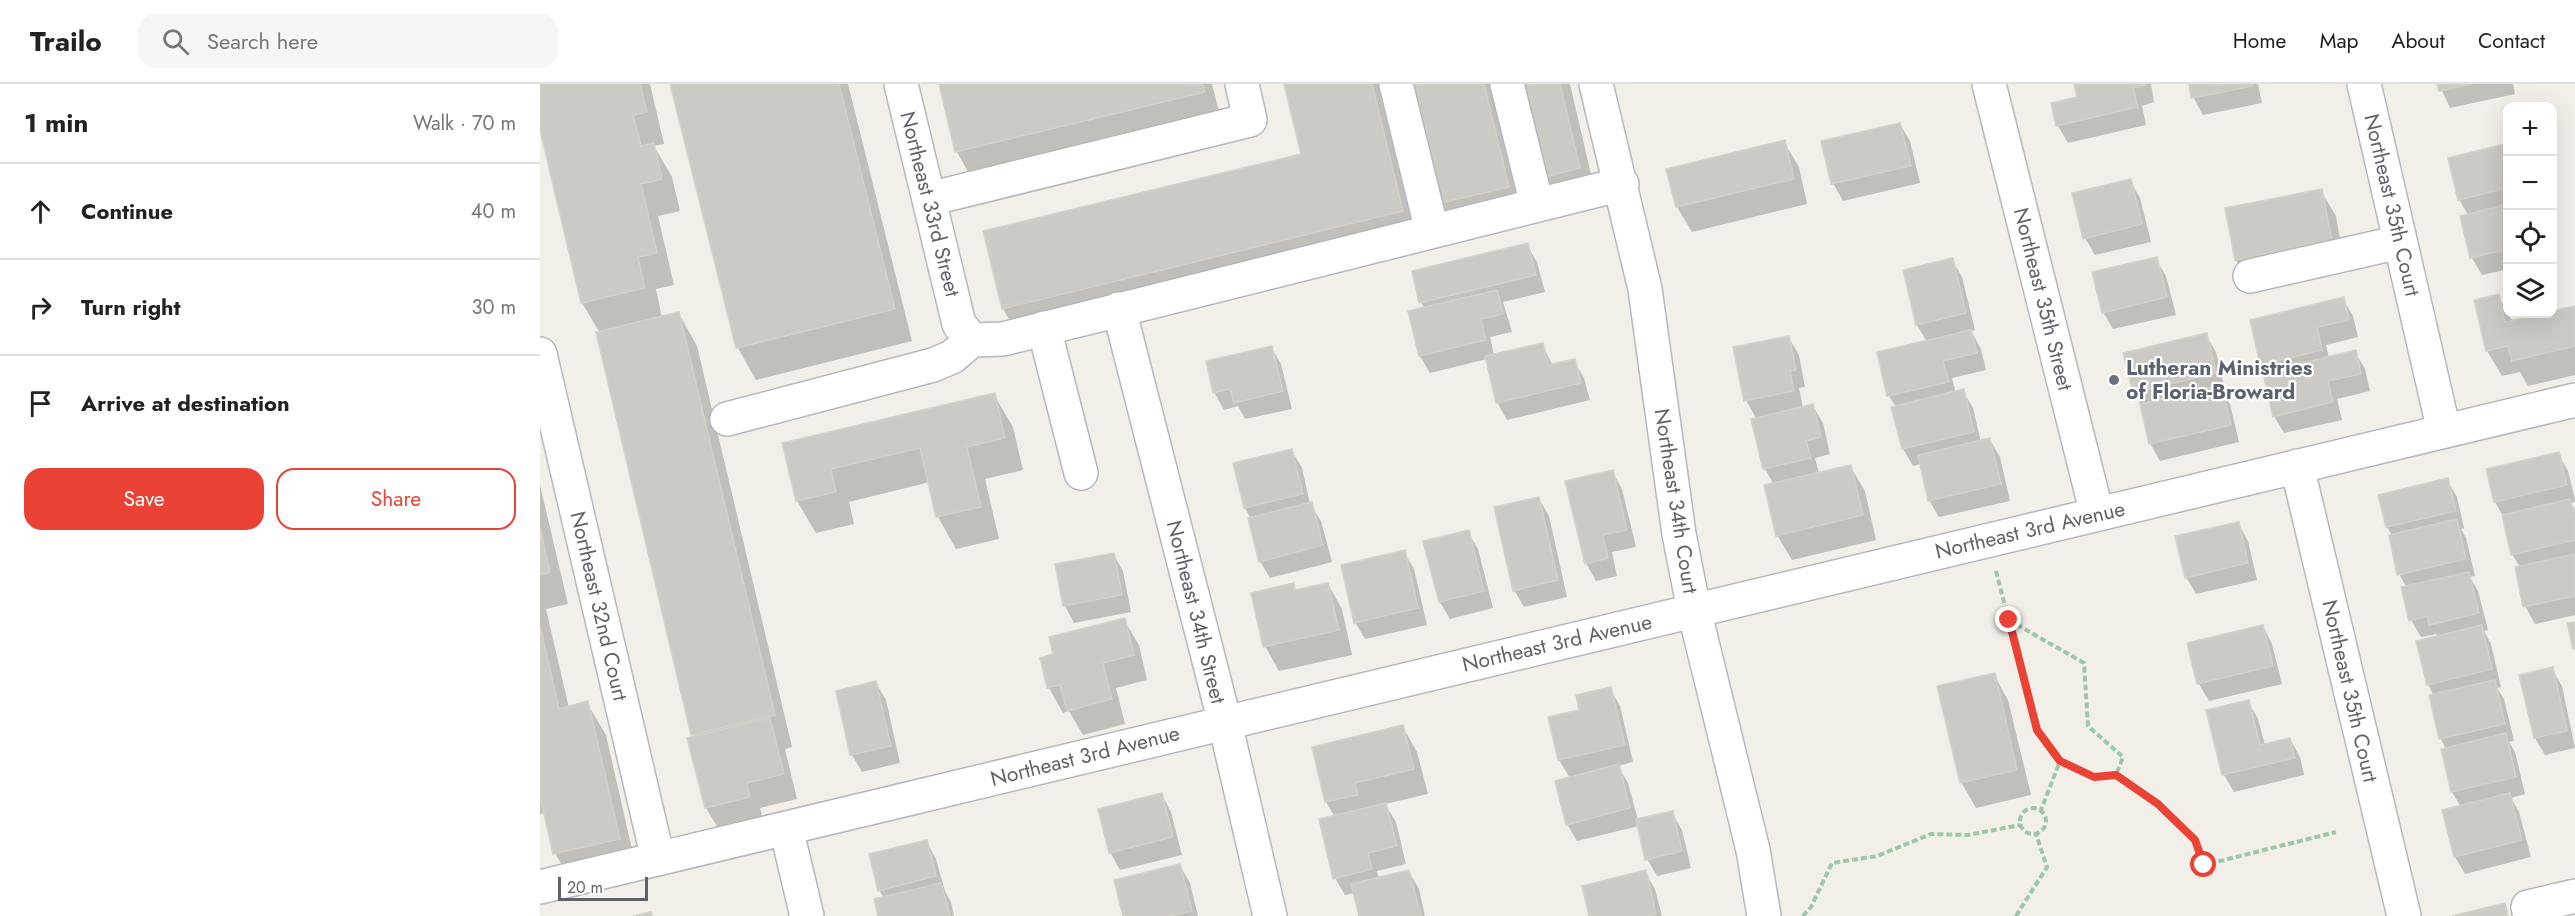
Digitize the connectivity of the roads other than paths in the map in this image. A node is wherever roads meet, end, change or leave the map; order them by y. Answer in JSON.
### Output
{"nodes":[{"id":1,"x":901,"y":84,"type":"edge"},
{"id":2,"x":1242,"y":84,"type":"edge"},
{"id":3,"x":1396,"y":84,"type":"edge"},
{"id":4,"x":1507,"y":84,"type":"edge"},
{"id":5,"x":1596,"y":84,"type":"edge"},
{"id":6,"x":1989,"y":84,"type":"edge"},
{"id":7,"x":2364,"y":84,"type":"edge"},
{"id":8,"x":1622,"y":184,"type":"junction"},
{"id":9,"x":929,"y":199,"type":"junction"},
{"id":10,"x":1537,"y":205,"type":"junction"},
{"id":11,"x":1432,"y":231,"type":"junction"},
{"id":12,"x":2400,"y":242,"type":"junction"},
{"id":13,"x":2250,"y":276,"type":"dead end"},
{"id":14,"x":1119,"y":309,"type":"junction"},
{"id":15,"x":1044,"y":328,"type":"junction"},
{"id":16,"x":965,"y":332,"type":"junction"},
{"id":17,"x":540,"y":354,"type":"edge"},
{"id":18,"x":2575,"y":400,"type":"edge"},
{"id":19,"x":728,"y":419,"type":"dead end"},
{"id":20,"x":2444,"y":431,"type":"junction"},
{"id":21,"x":2297,"y":466,"type":"junction"},
{"id":22,"x":1081,"y":473,"type":"dead end"},
{"id":23,"x":2097,"y":514,"type":"junction"},
{"id":24,"x":1694,"y":610,"type":"junction"},
{"id":25,"x":1225,"y":723,"type":"junction"},
{"id":26,"x":786,"y":828,"type":"junction"},
{"id":27,"x":658,"y":858,"type":"junction"},
{"id":28,"x":540,"y":887,"type":"edge"},
{"id":29,"x":2575,"y":896,"type":"edge"},
{"id":30,"x":807,"y":916,"type":"edge"},
{"id":31,"x":1270,"y":916,"type":"edge"},
{"id":32,"x":1764,"y":916,"type":"edge"},
{"id":33,"x":2404,"y":916,"type":"edge"},
{"id":34,"x":2530,"y":916,"type":"edge"}],
"edges":[{"from":1,"to":9,"type":"street","name":"Northeast 33rd Street"},
{"from":2,"to":9,"type":"street"},
{"from":3,"to":11,"type":"street"},
{"from":4,"to":10,"type":"street"},
{"from":5,"to":8,"type":"street","name":"Northeast 34th Court"},
{"from":6,"to":23,"type":"street","name":"Northeast 35th Street"},
{"from":7,"to":12,"type":"street","name":"Northeast 35th Court"},
{"from":8,"to":10,"type":"street"},
{"from":8,"to":24,"type":"street","name":"Northeast 34th Court"},
{"from":9,"to":16,"type":"street","name":"Northeast 33rd Street"},
{"from":10,"to":11,"type":"street"},
{"from":11,"to":14,"type":"street"},
{"from":12,"to":13,"type":"street"},
{"from":12,"to":20,"type":"street","name":"Northeast 35th Court"},
{"from":14,"to":15,"type":"street"},
{"from":14,"to":25,"type":"street","name":"Northeast 34th Street"},
{"from":15,"to":16,"type":"street"},
{"from":15,"to":22,"type":"street"},
{"from":16,"to":19,"type":"street"},
{"from":17,"to":27,"type":"street","name":"Northeast 32nd Court"},
{"from":18,"to":20,"type":"street","name":"Northeast 3rd Avenue"},
{"from":20,"to":21,"type":"street","name":"Northeast 3rd Avenue"},
{"from":21,"to":23,"type":"street","name":"Northeast 3rd Avenue"},
{"from":21,"to":33,"type":"street","name":"Northeast 35th Court"},
{"from":23,"to":24,"type":"street","name":"Northeast 3rd Avenue"},
{"from":24,"to":25,"type":"street","name":"Northeast 3rd Avenue"},
{"from":24,"to":32,"type":"street","name":"Northeast 34th Court"},
{"from":25,"to":26,"type":"street","name":"Northeast 3rd Avenue"},
{"from":25,"to":31,"type":"street","name":"Northeast 34th Street"},
{"from":26,"to":27,"type":"street","name":"Northeast 3rd Avenue"},
{"from":26,"to":30,"type":"street"},
{"from":27,"to":28,"type":"street","name":"Northeast 3rd Avenue"},
{"from":29,"to":34,"type":"street"}]}
